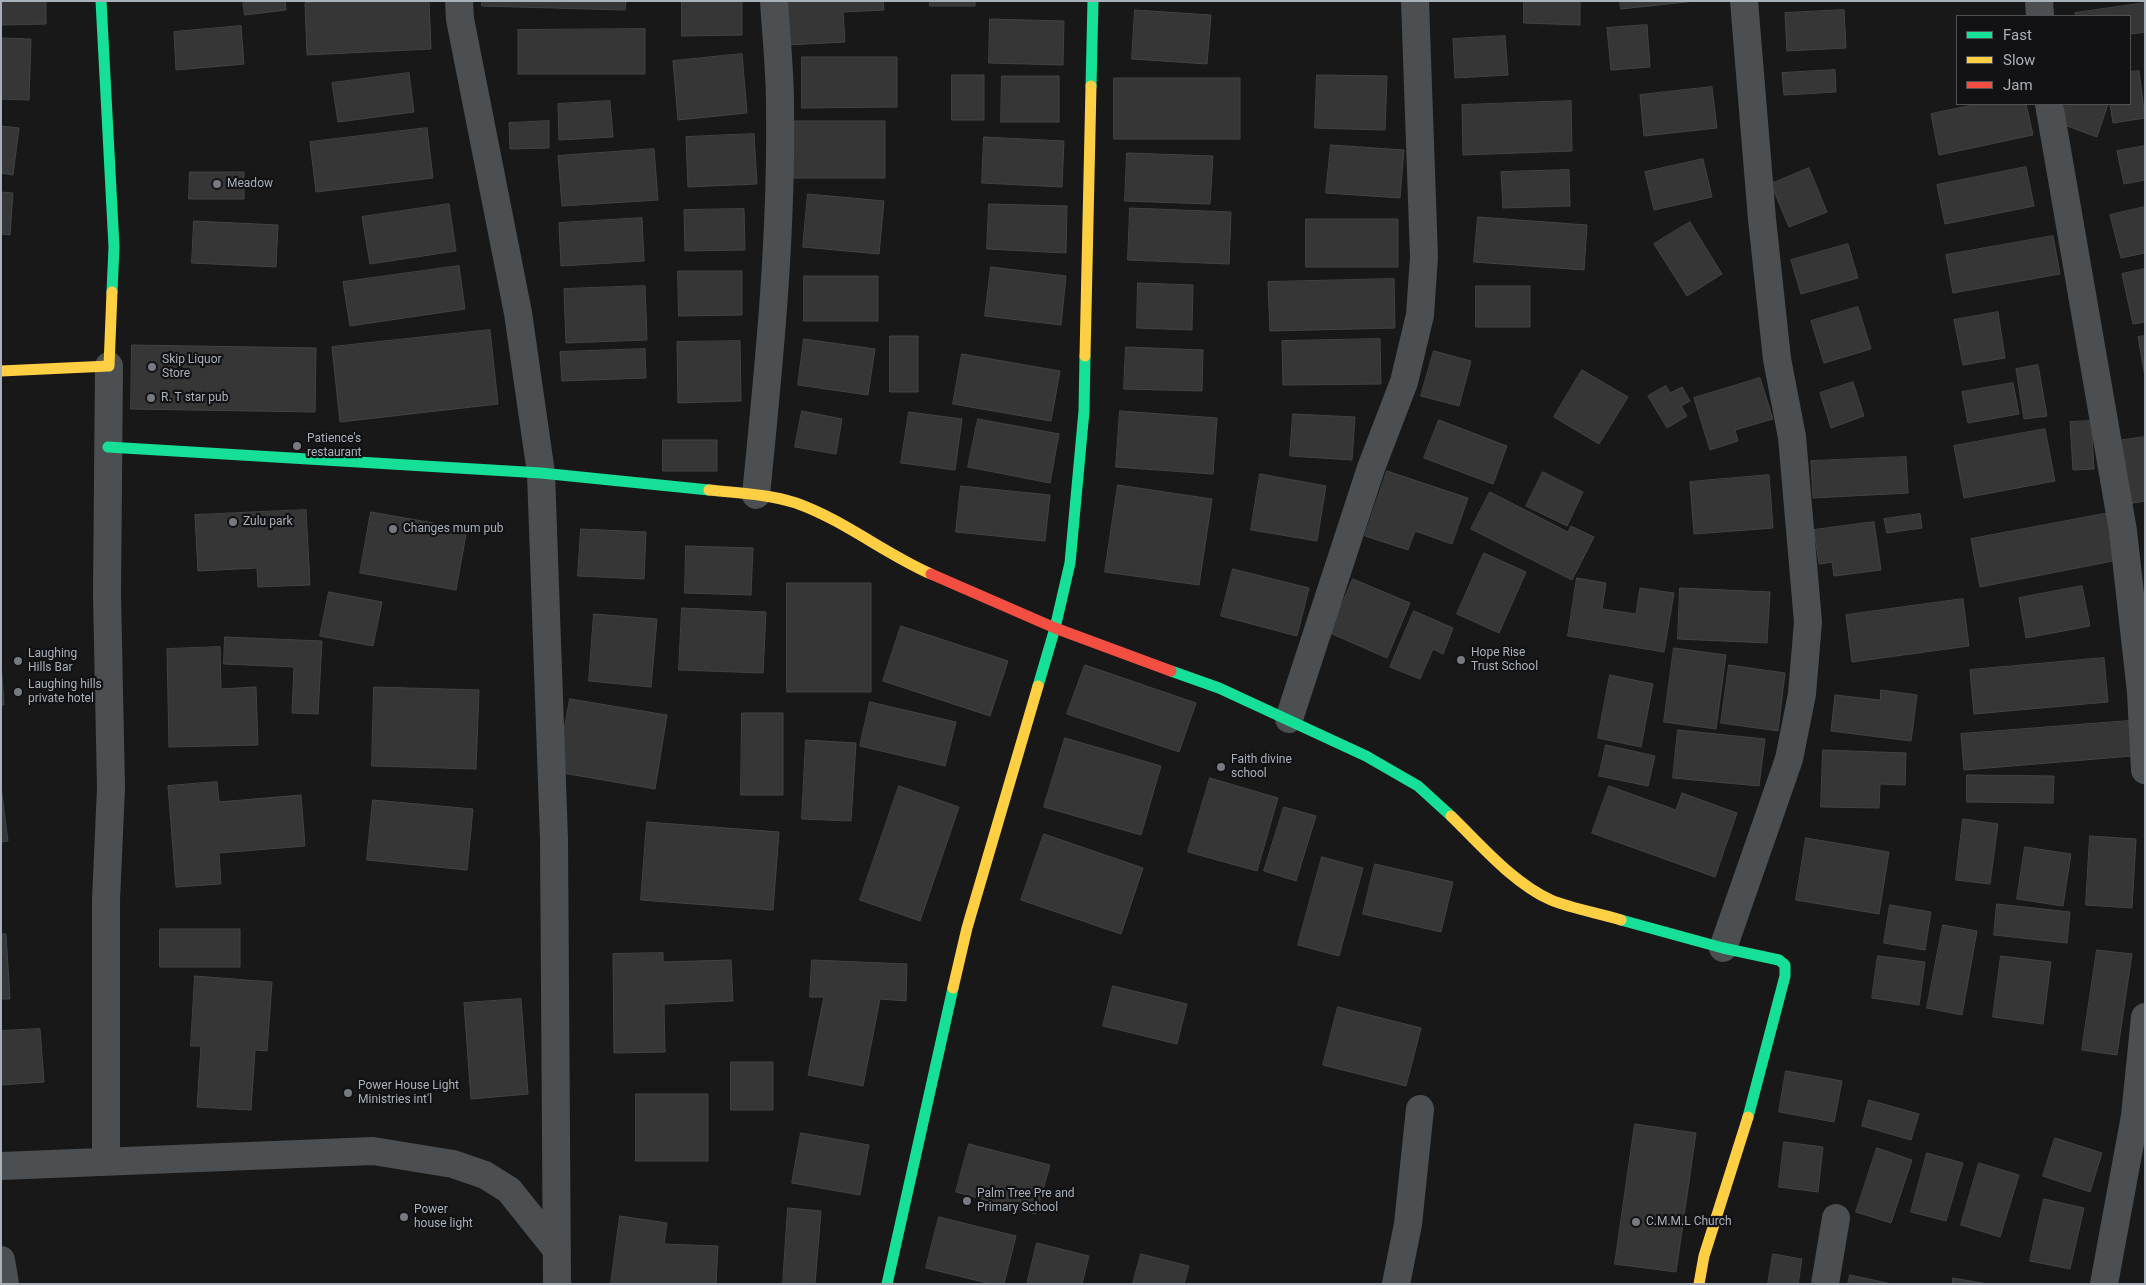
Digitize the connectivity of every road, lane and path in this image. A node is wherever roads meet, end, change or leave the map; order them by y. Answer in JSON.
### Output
{"nodes":[{"id":1,"x":101,"y":1,"type":"edge"},
{"id":2,"x":459,"y":1,"type":"edge"},
{"id":3,"x":774,"y":1,"type":"edge"},
{"id":4,"x":1093,"y":1,"type":"edge"},
{"id":5,"x":1414,"y":1,"type":"edge"},
{"id":6,"x":1744,"y":1,"type":"edge"},
{"id":7,"x":2039,"y":1,"type":"edge"},
{"id":8,"x":2040,"y":15,"type":"edge"},
{"id":9,"x":2049,"y":105,"type":"edge"},
{"id":10,"x":109,"y":366,"type":"junction"},
{"id":11,"x":1,"y":371,"type":"edge"},
{"id":12,"x":108,"y":447,"type":"junction"},
{"id":13,"x":541,"y":473,"type":"junction"},
{"id":14,"x":756,"y":495,"type":"junction"},
{"id":15,"x":1055,"y":628,"type":"junction"},
{"id":16,"x":1289,"y":719,"type":"junction"},
{"id":17,"x":2145,"y":770,"type":"edge"},
{"id":18,"x":1723,"y":948,"type":"junction"},
{"id":19,"x":2145,"y":1017,"type":"edge"},
{"id":20,"x":1420,"y":1109,"type":"dead end"},
{"id":21,"x":106,"y":1162,"type":"junction"},
{"id":22,"x":1,"y":1166,"type":"edge"},
{"id":23,"x":1836,"y":1218,"type":"dead end"},
{"id":24,"x":557,"y":1250,"type":"junction"},
{"id":25,"x":1,"y":1260,"type":"edge"},
{"id":26,"x":5,"y":1284,"type":"edge"},
{"id":27,"x":557,"y":1284,"type":"edge"},
{"id":28,"x":887,"y":1284,"type":"edge"},
{"id":29,"x":1396,"y":1284,"type":"edge"},
{"id":30,"x":1699,"y":1284,"type":"edge"},
{"id":31,"x":1826,"y":1284,"type":"edge"},
{"id":32,"x":2104,"y":1284,"type":"edge"}],
"edges":[{"from":1,"to":10,"type":"street"},
{"from":2,"to":13,"type":"street"},
{"from":3,"to":14,"type":"street"},
{"from":4,"to":15,"type":"street"},
{"from":5,"to":16,"type":"street"},
{"from":6,"to":18,"type":"street"},
{"from":7,"to":8,"type":"street"},
{"from":9,"to":17,"type":"street"},
{"from":10,"to":11,"type":"street"},
{"from":10,"to":12,"type":"street"},
{"from":12,"to":13,"type":"street"},
{"from":12,"to":21,"type":"street"},
{"from":13,"to":14,"type":"street"},
{"from":13,"to":24,"type":"street"},
{"from":14,"to":15,"type":"street"},
{"from":15,"to":16,"type":"street"},
{"from":15,"to":28,"type":"street"},
{"from":16,"to":18,"type":"street"},
{"from":18,"to":30,"type":"street"},
{"from":19,"to":32,"type":"street"},
{"from":20,"to":29,"type":"street"},
{"from":21,"to":22,"type":"street"},
{"from":21,"to":24,"type":"street"},
{"from":23,"to":31,"type":"street"},
{"from":24,"to":27,"type":"street"},
{"from":25,"to":26,"type":"street"}]}
